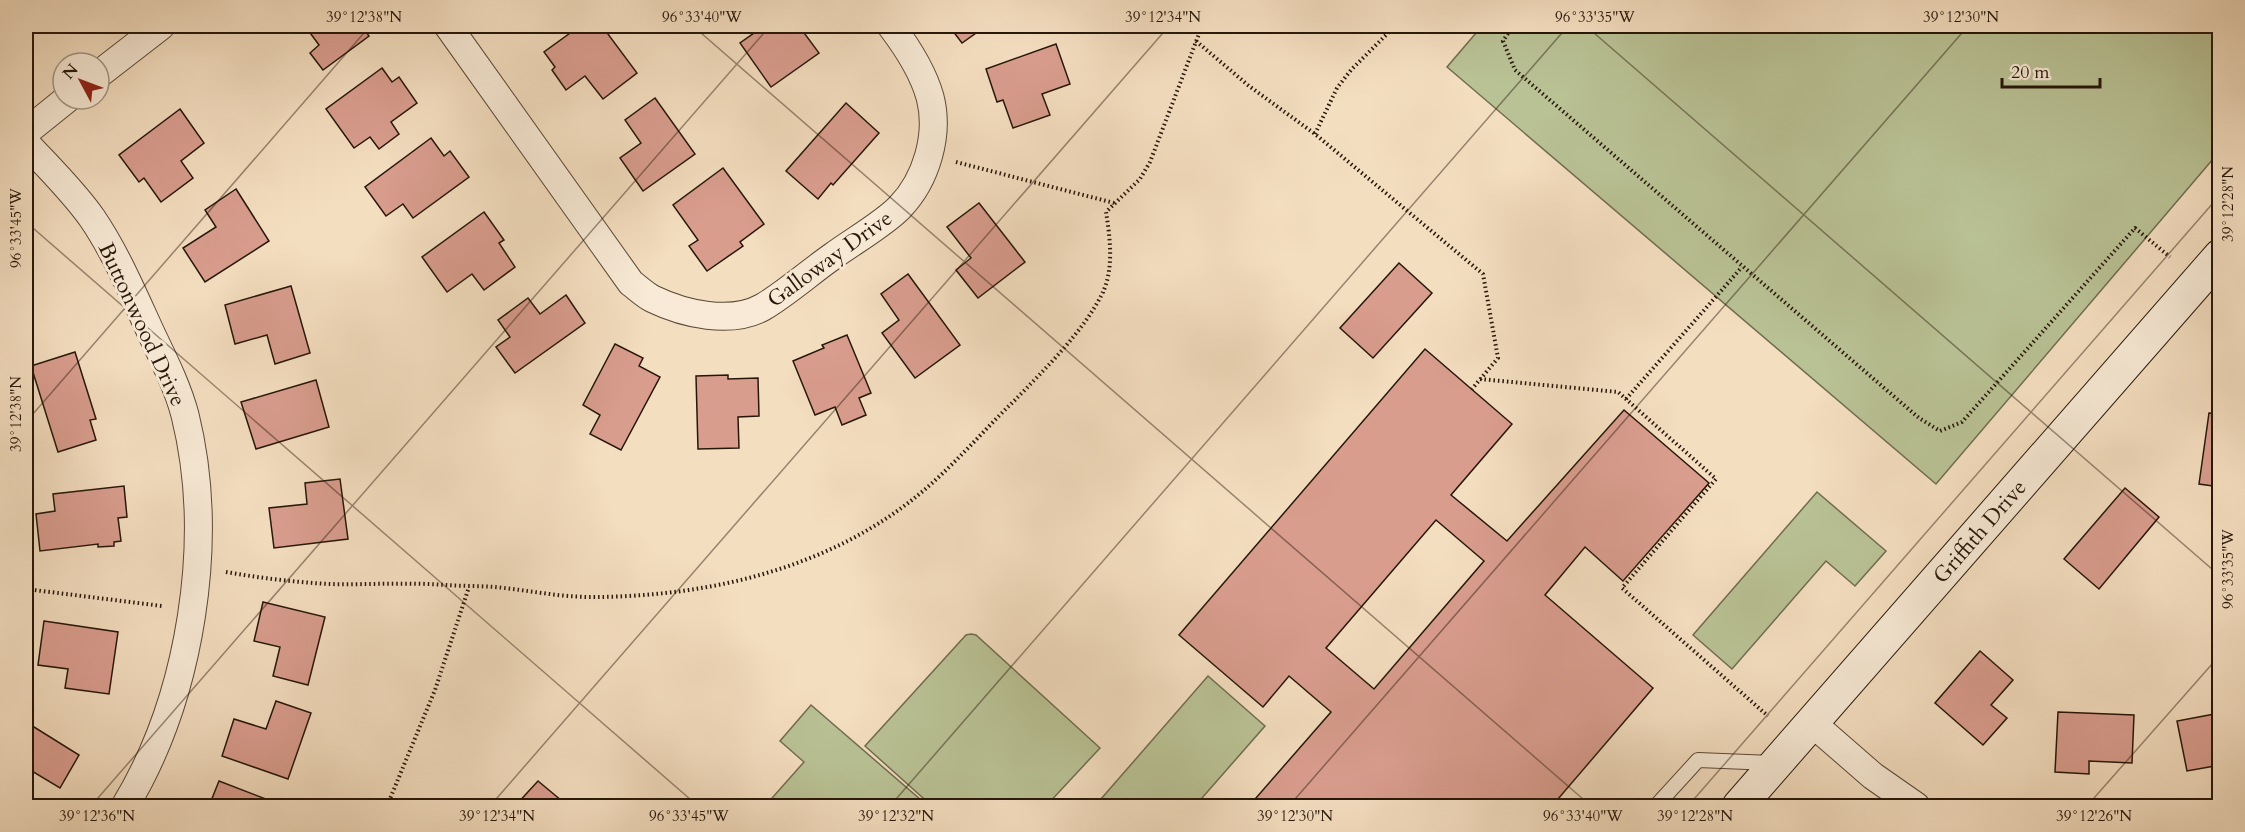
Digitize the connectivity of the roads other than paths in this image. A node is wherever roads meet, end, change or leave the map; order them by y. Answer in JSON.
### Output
{"nodes":[{"id":1,"x":161,"y":26,"type":"edge"},
{"id":2,"x":447,"y":26,"type":"edge"},
{"id":3,"x":891,"y":26,"type":"edge"},
{"id":4,"x":111,"y":65,"type":"edge"},
{"id":5,"x":52,"y":111,"type":"edge"},
{"id":6,"x":26,"y":132,"type":"edge"},
{"id":7,"x":26,"y":143,"type":"edge"},
{"id":8,"x":2215,"y":270,"type":"edge"},
{"id":9,"x":1812,"y":723,"type":"junction"},
{"id":10,"x":1777,"y":763,"type":"junction"},
{"id":11,"x":125,"y":807,"type":"edge"},
{"id":12,"x":1656,"y":807,"type":"edge"},
{"id":13,"x":1739,"y":807,"type":"edge"},
{"id":14,"x":1916,"y":807,"type":"edge"}],
"edges":[{"from":1,"to":4,"type":"street"},
{"from":2,"to":3,"type":"street","name":"Galloway Drive"},
{"from":5,"to":6,"type":"street"},
{"from":7,"to":11,"type":"street","name":"Buttonwood Drive"},
{"from":8,"to":9,"type":"street","name":"Griffith Drive"},
{"from":9,"to":10,"type":"street","name":"Griffith Drive"},
{"from":9,"to":14,"type":"street"},
{"from":10,"to":12,"type":"lane"},
{"from":10,"to":13,"type":"street","name":"Griffith Drive"}]}
